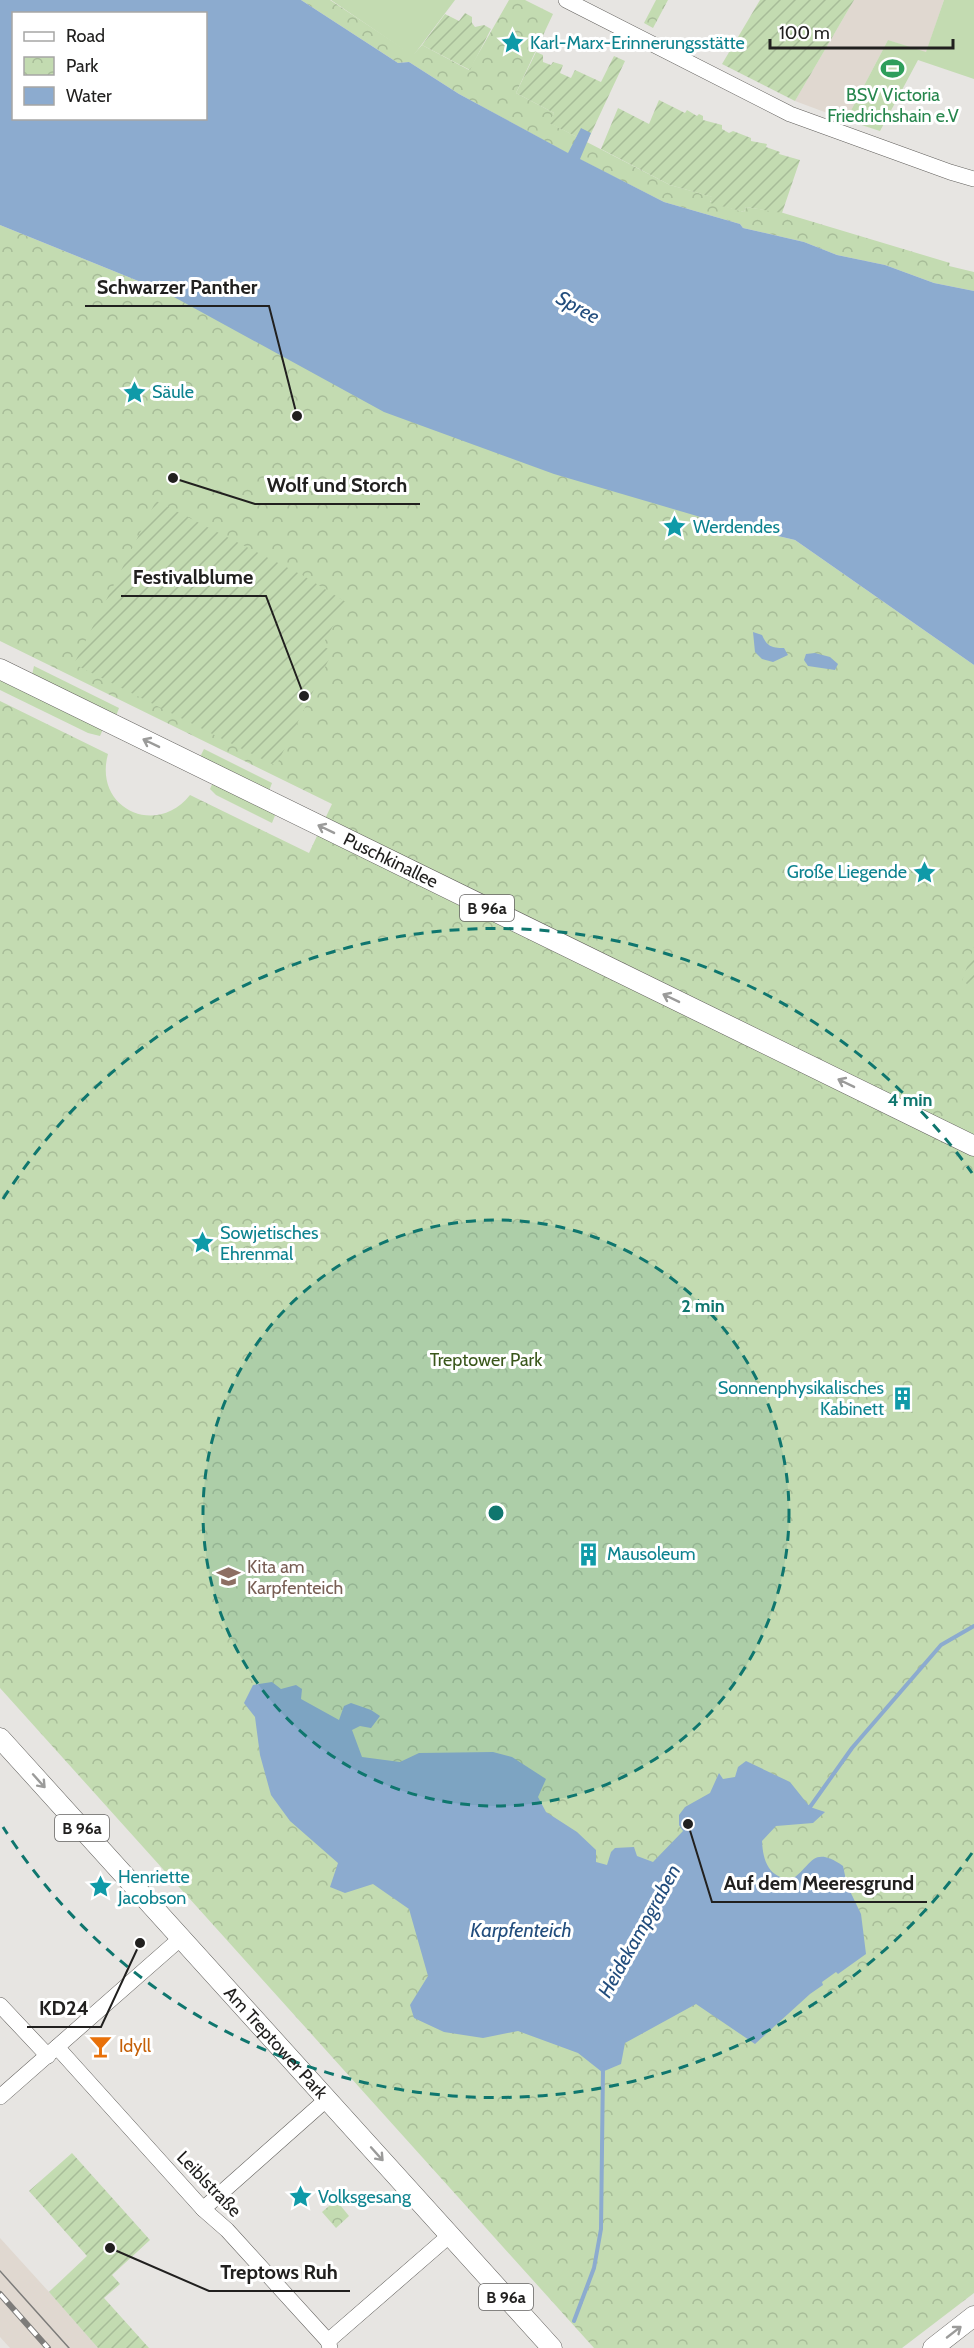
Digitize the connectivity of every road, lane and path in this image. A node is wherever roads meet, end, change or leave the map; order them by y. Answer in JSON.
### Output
{"nodes":[{"id":1,"x":566,"y":0,"type":"edge"},
{"id":2,"x":974,"y":179,"type":"edge"},
{"id":3,"x":0,"y":669,"type":"edge"},
{"id":4,"x":974,"y":1146,"type":"edge"},
{"id":5,"x":0,"y":1738,"type":"edge"},
{"id":6,"x":182,"y":1938,"type":"junction"},
{"id":7,"x":0,"y":2005,"type":"edge"},
{"id":8,"x":52,"y":2051,"type":"junction"},
{"id":9,"x":0,"y":2097,"type":"edge"},
{"id":10,"x":327,"y":2099,"type":"junction"},
{"id":11,"x":203,"y":2209,"type":"junction"},
{"id":12,"x":450,"y":2235,"type":"junction"},
{"id":13,"x":974,"y":2316,"type":"edge"},
{"id":14,"x":329,"y":2344,"type":"edge"},
{"id":15,"x":552,"y":2348,"type":"edge"},
{"id":16,"x":933,"y":2348,"type":"edge"}],
"edges":[{"from":1,"to":2,"type":"street"},
{"from":4,"to":3,"type":"main road","name":"Puschkinallee","number":"B 96a","one_way":true},
{"from":5,"to":6,"type":"main road","name":"Am Treptower Park","number":"B 96a","one_way":true},
{"from":6,"to":8,"type":"street"},
{"from":6,"to":10,"type":"main road","name":"Am Treptower Park","number":"B 96a"},
{"from":7,"to":8,"type":"street","name":"Leiblstraße"},
{"from":8,"to":9,"type":"street"},
{"from":8,"to":11,"type":"street","name":"Leiblstraße"},
{"from":10,"to":11,"type":"street"},
{"from":10,"to":12,"type":"main road","name":"Am Treptower Park","number":"B 96a","one_way":true},
{"from":11,"to":14,"type":"street","name":"Leiblstraße"},
{"from":12,"to":14,"type":"street"},
{"from":12,"to":15,"type":"main road","name":"Am Treptower Park","number":"B 96a"},
{"from":16,"to":13,"type":"main road","one_way":true}]}
